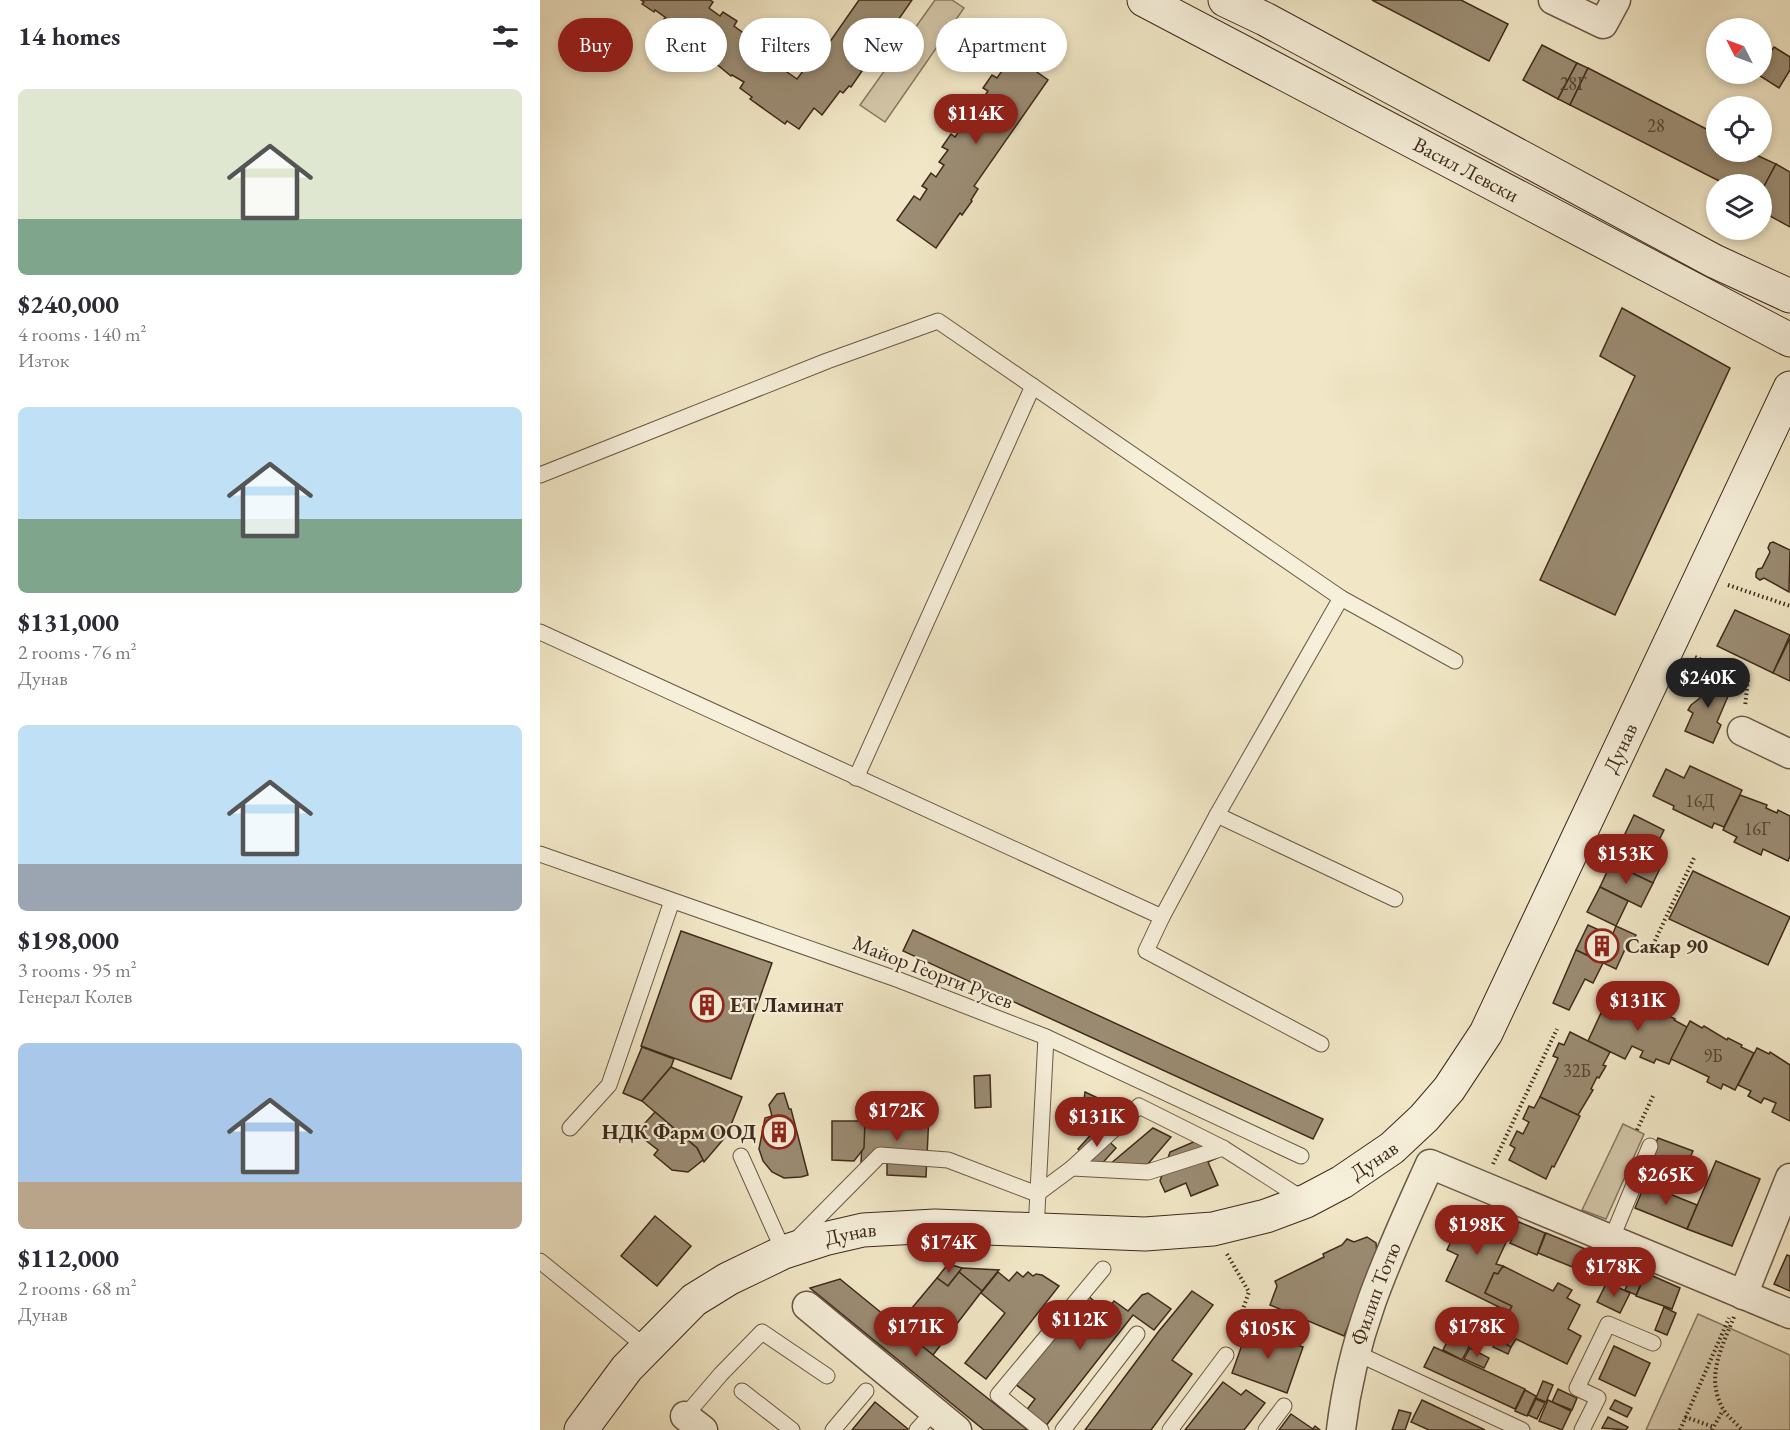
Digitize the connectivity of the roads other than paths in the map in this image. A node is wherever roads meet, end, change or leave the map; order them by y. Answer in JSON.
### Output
{"nodes":[{"id":1,"x":1144,"y":0,"type":"edge"},
{"id":2,"x":1225,"y":0,"type":"edge"},
{"id":3,"x":1553,"y":0,"type":"edge"},
{"id":4,"x":1616,"y":0,"type":"edge"},
{"id":5,"x":1790,"y":296,"type":"edge"},
{"id":6,"x":1790,"y":340,"type":"edge"},
{"id":7,"x":1033,"y":386,"type":"junction"},
{"id":8,"x":1790,"y":388,"type":"edge"},
{"id":9,"x":540,"y":475,"type":"edge"},
{"id":10,"x":1341,"y":598,"type":"junction"},
{"id":11,"x":540,"y":633,"type":"edge"},
{"id":12,"x":1455,"y":661,"type":"dead end"},
{"id":13,"x":1742,"y":731,"type":"road end"},
{"id":14,"x":1790,"y":754,"type":"edge"},
{"id":15,"x":856,"y":778,"type":"junction"},
{"id":16,"x":1217,"y":815,"type":"junction"},
{"id":17,"x":540,"y":854,"type":"edge"},
{"id":18,"x":1395,"y":899,"type":"dead end"},
{"id":19,"x":672,"y":901,"type":"junction"},
{"id":20,"x":1162,"y":917,"type":"junction"},
{"id":21,"x":1046,"y":1037,"type":"junction"},
{"id":22,"x":1321,"y":1044,"type":"dead end"},
{"id":23,"x":570,"y":1128,"type":"dead end"},
{"id":24,"x":1650,"y":1146,"type":"dead end"},
{"id":25,"x":1223,"y":1148,"type":"junction"},
{"id":26,"x":741,"y":1156,"type":"dead end"},
{"id":27,"x":1301,"y":1156,"type":"dead end"},
{"id":28,"x":1072,"y":1168,"type":"junction"},
{"id":29,"x":1790,"y":1178,"type":"edge"},
{"id":30,"x":1037,"y":1194,"type":"junction"},
{"id":31,"x":1306,"y":1201,"type":"junction"},
{"id":32,"x":1036,"y":1230,"type":"junction"},
{"id":33,"x":1611,"y":1240,"type":"junction"},
{"id":34,"x":784,"y":1252,"type":"junction"},
{"id":35,"x":540,"y":1261,"type":"edge"},
{"id":36,"x":1103,"y":1269,"type":"dead end"},
{"id":37,"x":1743,"y":1295,"type":"junction"},
{"id":38,"x":807,"y":1306,"type":"dead end"},
{"id":39,"x":1790,"y":1314,"type":"edge"},
{"id":40,"x":1137,"y":1334,"type":"dead end"},
{"id":41,"x":1653,"y":1343,"type":"dead end"},
{"id":42,"x":647,"y":1348,"type":"junction"},
{"id":43,"x":1354,"y":1352,"type":"junction"},
{"id":44,"x":1226,"y":1355,"type":"road end"},
{"id":45,"x":827,"y":1376,"type":"dead end"},
{"id":46,"x":742,"y":1390,"type":"dead end"},
{"id":47,"x":866,"y":1391,"type":"dead end"},
{"id":48,"x":1284,"y":1406,"type":"dead end"},
{"id":49,"x":926,"y":1421,"type":"edge"},
{"id":50,"x":694,"y":1423,"type":"edge"},
{"id":51,"x":581,"y":1430,"type":"edge"},
{"id":52,"x":792,"y":1430,"type":"edge"},
{"id":53,"x":833,"y":1430,"type":"edge"},
{"id":54,"x":957,"y":1430,"type":"edge"},
{"id":55,"x":1041,"y":1430,"type":"edge"},
{"id":56,"x":1063,"y":1430,"type":"edge"},
{"id":57,"x":1170,"y":1430,"type":"edge"},
{"id":58,"x":1266,"y":1430,"type":"edge"},
{"id":59,"x":1341,"y":1430,"type":"edge"},
{"id":60,"x":1522,"y":1430,"type":"edge"},
{"id":61,"x":1582,"y":1430,"type":"edge"}],
"edges":[{"from":1,"to":6,"type":"main road","name":"Васил Левски"},
{"from":2,"to":5,"type":"main road","name":"Васил Левски"},
{"from":3,"to":4,"type":"street"},
{"from":7,"to":9,"type":"lane"},
{"from":7,"to":10,"type":"lane"},
{"from":7,"to":15,"type":"lane"},
{"from":8,"to":31,"type":"main road","name":"Дунав"},
{"from":10,"to":12,"type":"lane"},
{"from":10,"to":16,"type":"lane"},
{"from":11,"to":15,"type":"lane"},
{"from":13,"to":14,"type":"street"},
{"from":15,"to":20,"type":"lane"},
{"from":16,"to":18,"type":"lane"},
{"from":16,"to":20,"type":"lane"},
{"from":17,"to":19,"type":"lane","name":"Майор Георги Русев"},
{"from":19,"to":21,"type":"lane","name":"Майор Георги Русев"},
{"from":19,"to":23,"type":"lane"},
{"from":20,"to":22,"type":"lane"},
{"from":21,"to":27,"type":"lane","name":"Майор Георги Русев"},
{"from":21,"to":30,"type":"lane"},
{"from":24,"to":33,"type":"lane"},
{"from":25,"to":28,"type":"lane"},
{"from":25,"to":28,"type":"lane"},
{"from":25,"to":31,"type":"lane"},
{"from":26,"to":34,"type":"lane"},
{"from":28,"to":30,"type":"lane"},
{"from":29,"to":37,"type":"street"},
{"from":30,"to":32,"type":"lane"},
{"from":30,"to":34,"type":"lane"},
{"from":31,"to":32,"type":"main road","name":"Дунав"},
{"from":32,"to":34,"type":"main road","name":"Дунав"},
{"from":33,"to":37,"type":"street"},
{"from":33,"to":43,"type":"street","name":"Филип Тотю"},
{"from":34,"to":42,"type":"main road","name":"Дунав"},
{"from":35,"to":42,"type":"lane"},
{"from":36,"to":55,"type":"lane"},
{"from":37,"to":39,"type":"street"},
{"from":38,"to":49,"type":"street"},
{"from":40,"to":56,"type":"lane"},
{"from":41,"to":61,"type":"lane"},
{"from":42,"to":51,"type":"main road","name":"Дунав"},
{"from":43,"to":59,"type":"street","name":"Филип Тотю"},
{"from":43,"to":60,"type":"lane"},
{"from":44,"to":57,"type":"lane"},
{"from":45,"to":50,"type":"lane"},
{"from":46,"to":52,"type":"lane"},
{"from":47,"to":53,"type":"lane"},
{"from":48,"to":58,"type":"lane"},
{"from":49,"to":54,"type":"street"}]}
